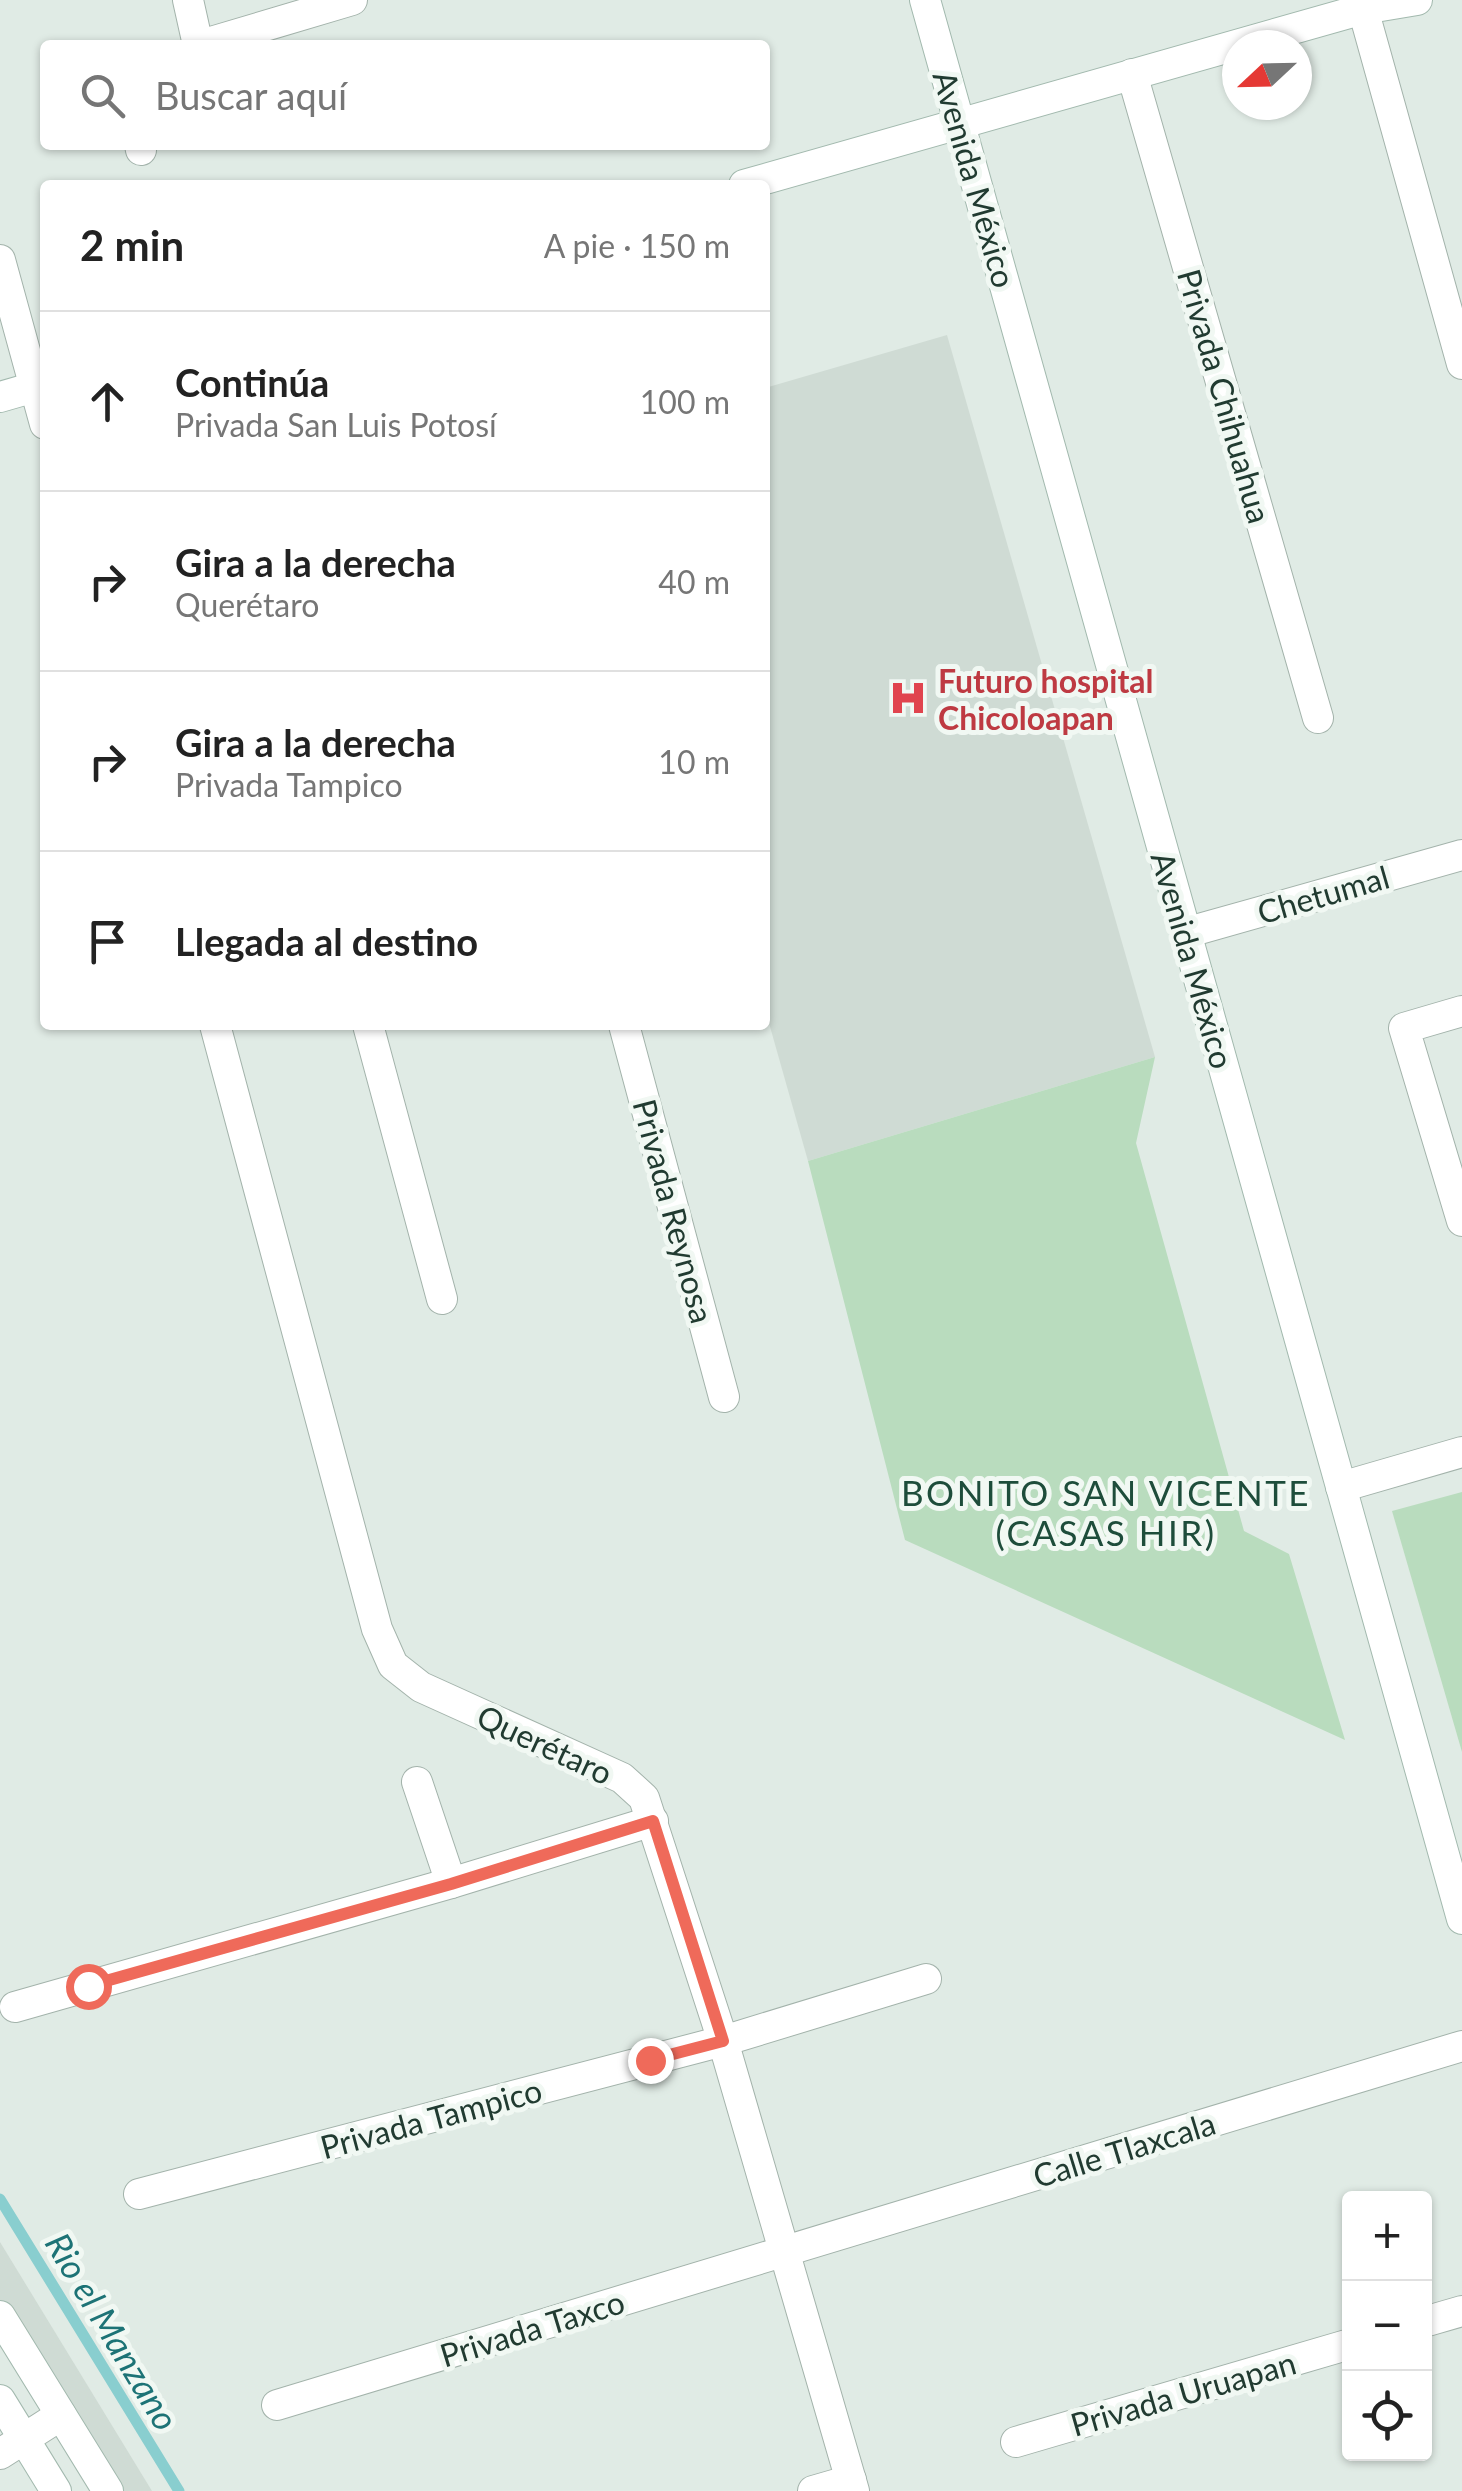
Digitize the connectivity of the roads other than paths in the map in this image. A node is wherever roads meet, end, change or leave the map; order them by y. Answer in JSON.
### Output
{"nodes":[{"id":1,"x":188,"y":0,"type":"edge"},
{"id":2,"x":352,"y":0,"type":"edge"},
{"id":3,"x":924,"y":0,"type":"edge"},
{"id":4,"x":1417,"y":0,"type":"edge"},
{"id":5,"x":1362,"y":9,"type":"junction"},
{"id":6,"x":199,"y":40,"type":"edge"},
{"id":7,"x":217,"y":40,"type":"edge"},
{"id":8,"x":1132,"y":74,"type":"junction"},
{"id":9,"x":959,"y":124,"type":"junction"},
{"id":10,"x":762,"y":180,"type":"edge"},
{"id":11,"x":0,"y":260,"type":"edge"},
{"id":12,"x":1462,"y":364,"type":"edge"},
{"id":13,"x":40,"y":386,"type":"edge"},
{"id":14,"x":0,"y":397,"type":"edge"},
{"id":15,"x":1318,"y":718,"type":"dead end"},
{"id":16,"x":1462,"y":855,"type":"edge"},
{"id":17,"x":1185,"y":933,"type":"junction"},
{"id":18,"x":1462,"y":1011,"type":"edge"},
{"id":19,"x":215,"y":1030,"type":"edge"},
{"id":20,"x":369,"y":1030,"type":"edge"},
{"id":21,"x":625,"y":1030,"type":"edge"},
{"id":22,"x":1462,"y":1221,"type":"edge"},
{"id":23,"x":442,"y":1298,"type":"dead end"},
{"id":24,"x":724,"y":1397,"type":"dead end"},
{"id":25,"x":1462,"y":1452,"type":"edge"},
{"id":26,"x":1341,"y":1487,"type":"junction"},
{"id":27,"x":418,"y":1782,"type":"dead end"},
{"id":28,"x":653,"y":1821,"type":"junction"},
{"id":29,"x":451,"y":1884,"type":"junction"},
{"id":30,"x":1462,"y":1919,"type":"edge"},
{"id":31,"x":926,"y":1979,"type":"dead end"},
{"id":32,"x":16,"y":2006,"type":"dead end"},
{"id":33,"x":723,"y":2041,"type":"junction"},
{"id":34,"x":1462,"y":2046,"type":"edge"},
{"id":35,"x":139,"y":2194,"type":"dead end"},
{"id":36,"x":786,"y":2252,"type":"junction"},
{"id":37,"x":1462,"y":2311,"type":"edge"},
{"id":38,"x":0,"y":2316,"type":"edge"},
{"id":39,"x":1432,"y":2320,"type":"edge"},
{"id":40,"x":1342,"y":2346,"type":"edge"},
{"id":41,"x":0,"y":2400,"type":"edge"},
{"id":42,"x":277,"y":2406,"type":"dead end"},
{"id":43,"x":61,"y":2416,"type":"junction"},
{"id":44,"x":1016,"y":2442,"type":"dead end"},
{"id":45,"x":12,"y":2447,"type":"edge"},
{"id":46,"x":852,"y":2485,"type":"edge"},
{"id":47,"x":56,"y":2491,"type":"edge"},
{"id":48,"x":108,"y":2491,"type":"edge"},
{"id":49,"x":813,"y":2491,"type":"edge"}],
"edges":[{"from":1,"to":6,"type":"street"},
{"from":2,"to":7,"type":"street"},
{"from":3,"to":9,"type":"street","name":"Avenida México"},
{"from":4,"to":5,"type":"street"},
{"from":5,"to":8,"type":"street"},
{"from":5,"to":12,"type":"street"},
{"from":8,"to":9,"type":"street"},
{"from":8,"to":15,"type":"street","name":"Privada Chihuahua"},
{"from":9,"to":10,"type":"street"},
{"from":9,"to":17,"type":"street","name":"Avenida México"},
{"from":11,"to":13,"type":"street"},
{"from":13,"to":14,"type":"street"},
{"from":16,"to":17,"type":"street","name":"Chetumal"},
{"from":17,"to":26,"type":"street","name":"Avenida México"},
{"from":18,"to":22,"type":"street"},
{"from":19,"to":28,"type":"street","name":"Querétaro"},
{"from":20,"to":23,"type":"street"},
{"from":21,"to":24,"type":"street","name":"Privada Reynosa"},
{"from":25,"to":26,"type":"street"},
{"from":26,"to":30,"type":"street","name":"Avenida México"},
{"from":27,"to":29,"type":"street"},
{"from":28,"to":29,"type":"street"},
{"from":28,"to":33,"type":"street","name":"Querétaro"},
{"from":29,"to":32,"type":"street"},
{"from":31,"to":33,"type":"street","name":"Privada Tampico"},
{"from":33,"to":35,"type":"street","name":"Privada Tampico"},
{"from":33,"to":36,"type":"street","name":"Querétaro"},
{"from":34,"to":36,"type":"street","name":"Calle Tlaxcala"},
{"from":36,"to":42,"type":"street","name":"Privada Taxco"},
{"from":36,"to":46,"type":"street","name":"Querétaro"},
{"from":37,"to":39,"type":"street"},
{"from":38,"to":43,"type":"street"},
{"from":40,"to":44,"type":"street","name":"Privada Uruapan"},
{"from":41,"to":45,"type":"street"},
{"from":43,"to":45,"type":"street"},
{"from":43,"to":48,"type":"street"},
{"from":45,"to":47,"type":"street"},
{"from":46,"to":49,"type":"street"}]}
